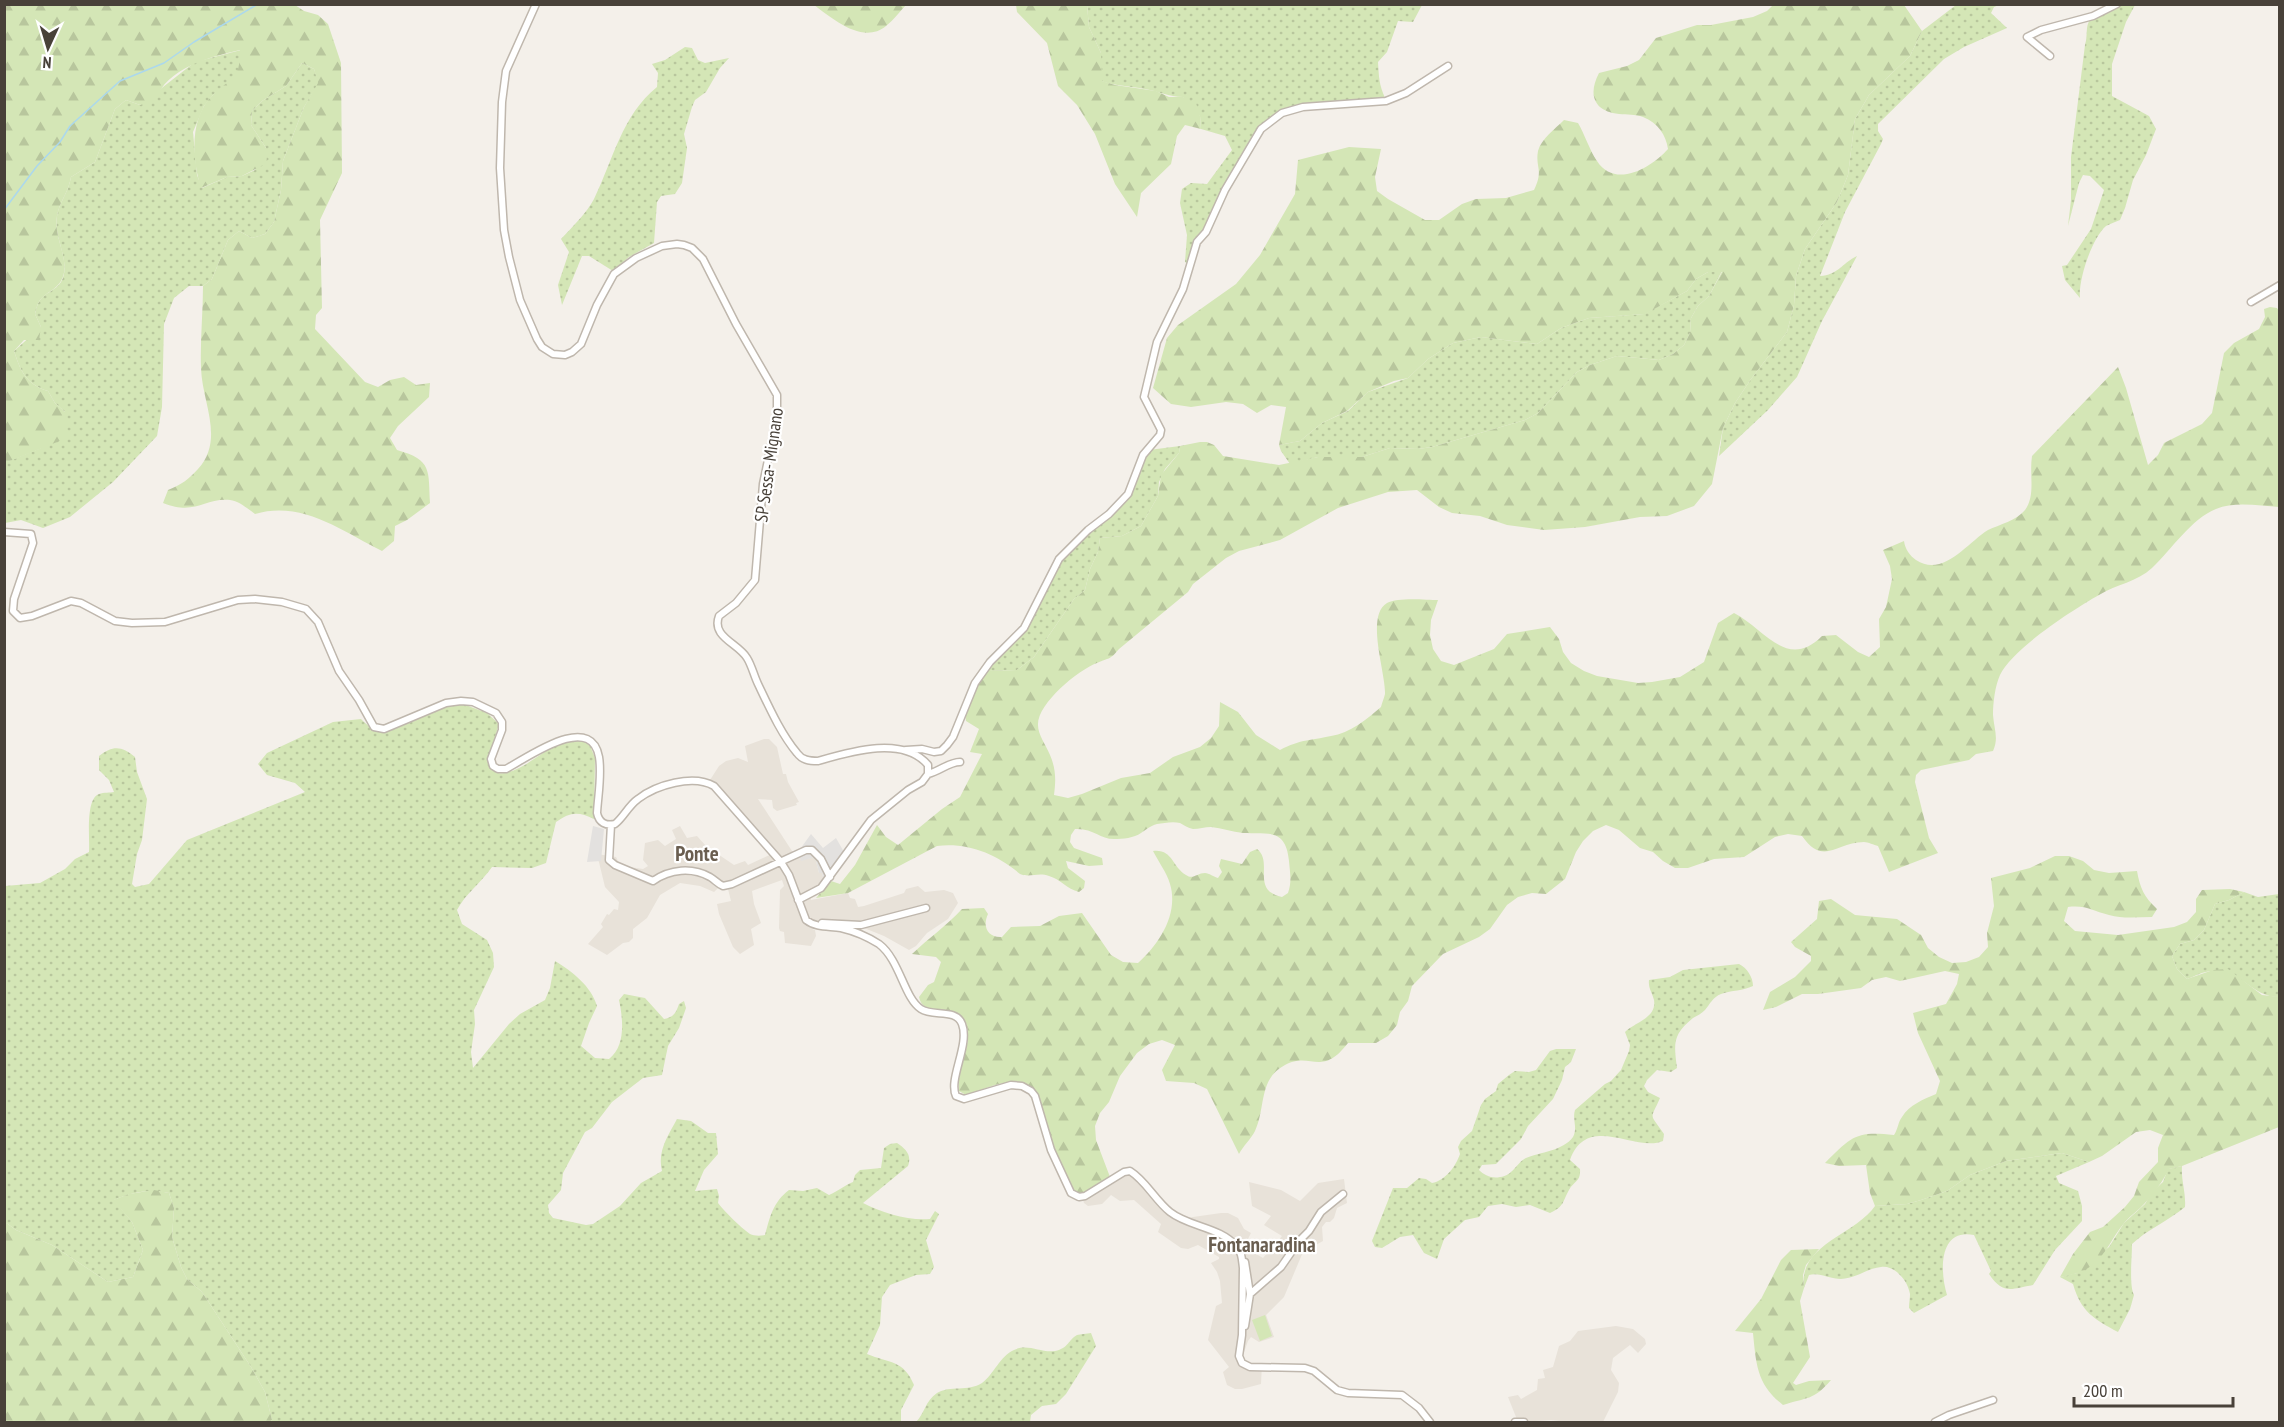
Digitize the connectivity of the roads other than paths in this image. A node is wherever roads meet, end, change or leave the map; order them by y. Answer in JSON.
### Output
{"nodes":[{"id":1,"x":536,"y":4,"type":"edge"},
{"id":2,"x":2117,"y":4,"type":"edge"},
{"id":3,"x":2050,"y":56,"type":"dead end"},
{"id":4,"x":1448,"y":66,"type":"dead end"},
{"id":5,"x":2280,"y":285,"type":"edge"},
{"id":6,"x":2251,"y":302,"type":"dead end"},
{"id":7,"x":4,"y":532,"type":"edge"},
{"id":8,"x":905,"y":751,"type":"junction"},
{"id":9,"x":960,"y":762,"type":"dead end"},
{"id":10,"x":928,"y":774,"type":"junction"},
{"id":11,"x":611,"y":825,"type":"junction"},
{"id":12,"x":781,"y":862,"type":"junction"},
{"id":13,"x":830,"y":878,"type":"junction"},
{"id":14,"x":798,"y":900,"type":"junction"},
{"id":15,"x":926,"y":908,"type":"dead end"},
{"id":16,"x":816,"y":926,"type":"junction"},
{"id":17,"x":1343,"y":1194,"type":"dead end"},
{"id":18,"x":1242,"y":1258,"type":"junction"},
{"id":19,"x":1250,"y":1294,"type":"junction"},
{"id":20,"x":1242,"y":1335,"type":"junction"},
{"id":21,"x":1994,"y":1400,"type":"dead end"},
{"id":22,"x":1430,"y":1422,"type":"edge"},
{"id":23,"x":1515,"y":1422,"type":"edge"},
{"id":24,"x":1524,"y":1422,"type":"edge"},
{"id":25,"x":1935,"y":1422,"type":"edge"}],
"edges":[{"from":1,"to":8,"type":"street","name":"SP Sessa- Mignano"},
{"from":2,"to":3,"type":"street"},
{"from":4,"to":8,"type":"street"},
{"from":5,"to":6,"type":"street"},
{"from":7,"to":11,"type":"street"},
{"from":8,"to":10,"type":"street"},
{"from":9,"to":10,"type":"street"},
{"from":10,"to":13,"type":"street"},
{"from":11,"to":12,"type":"street"},
{"from":11,"to":12,"type":"street"},
{"from":12,"to":13,"type":"street"},
{"from":12,"to":14,"type":"street"},
{"from":13,"to":14,"type":"street"},
{"from":14,"to":16,"type":"street"},
{"from":15,"to":16,"type":"street"},
{"from":16,"to":18,"type":"street"},
{"from":17,"to":19,"type":"street"},
{"from":18,"to":19,"type":"street"},
{"from":18,"to":20,"type":"street"},
{"from":19,"to":20,"type":"street"},
{"from":20,"to":22,"type":"street"},
{"from":21,"to":25,"type":"street"},
{"from":23,"to":24,"type":"street"}]}
